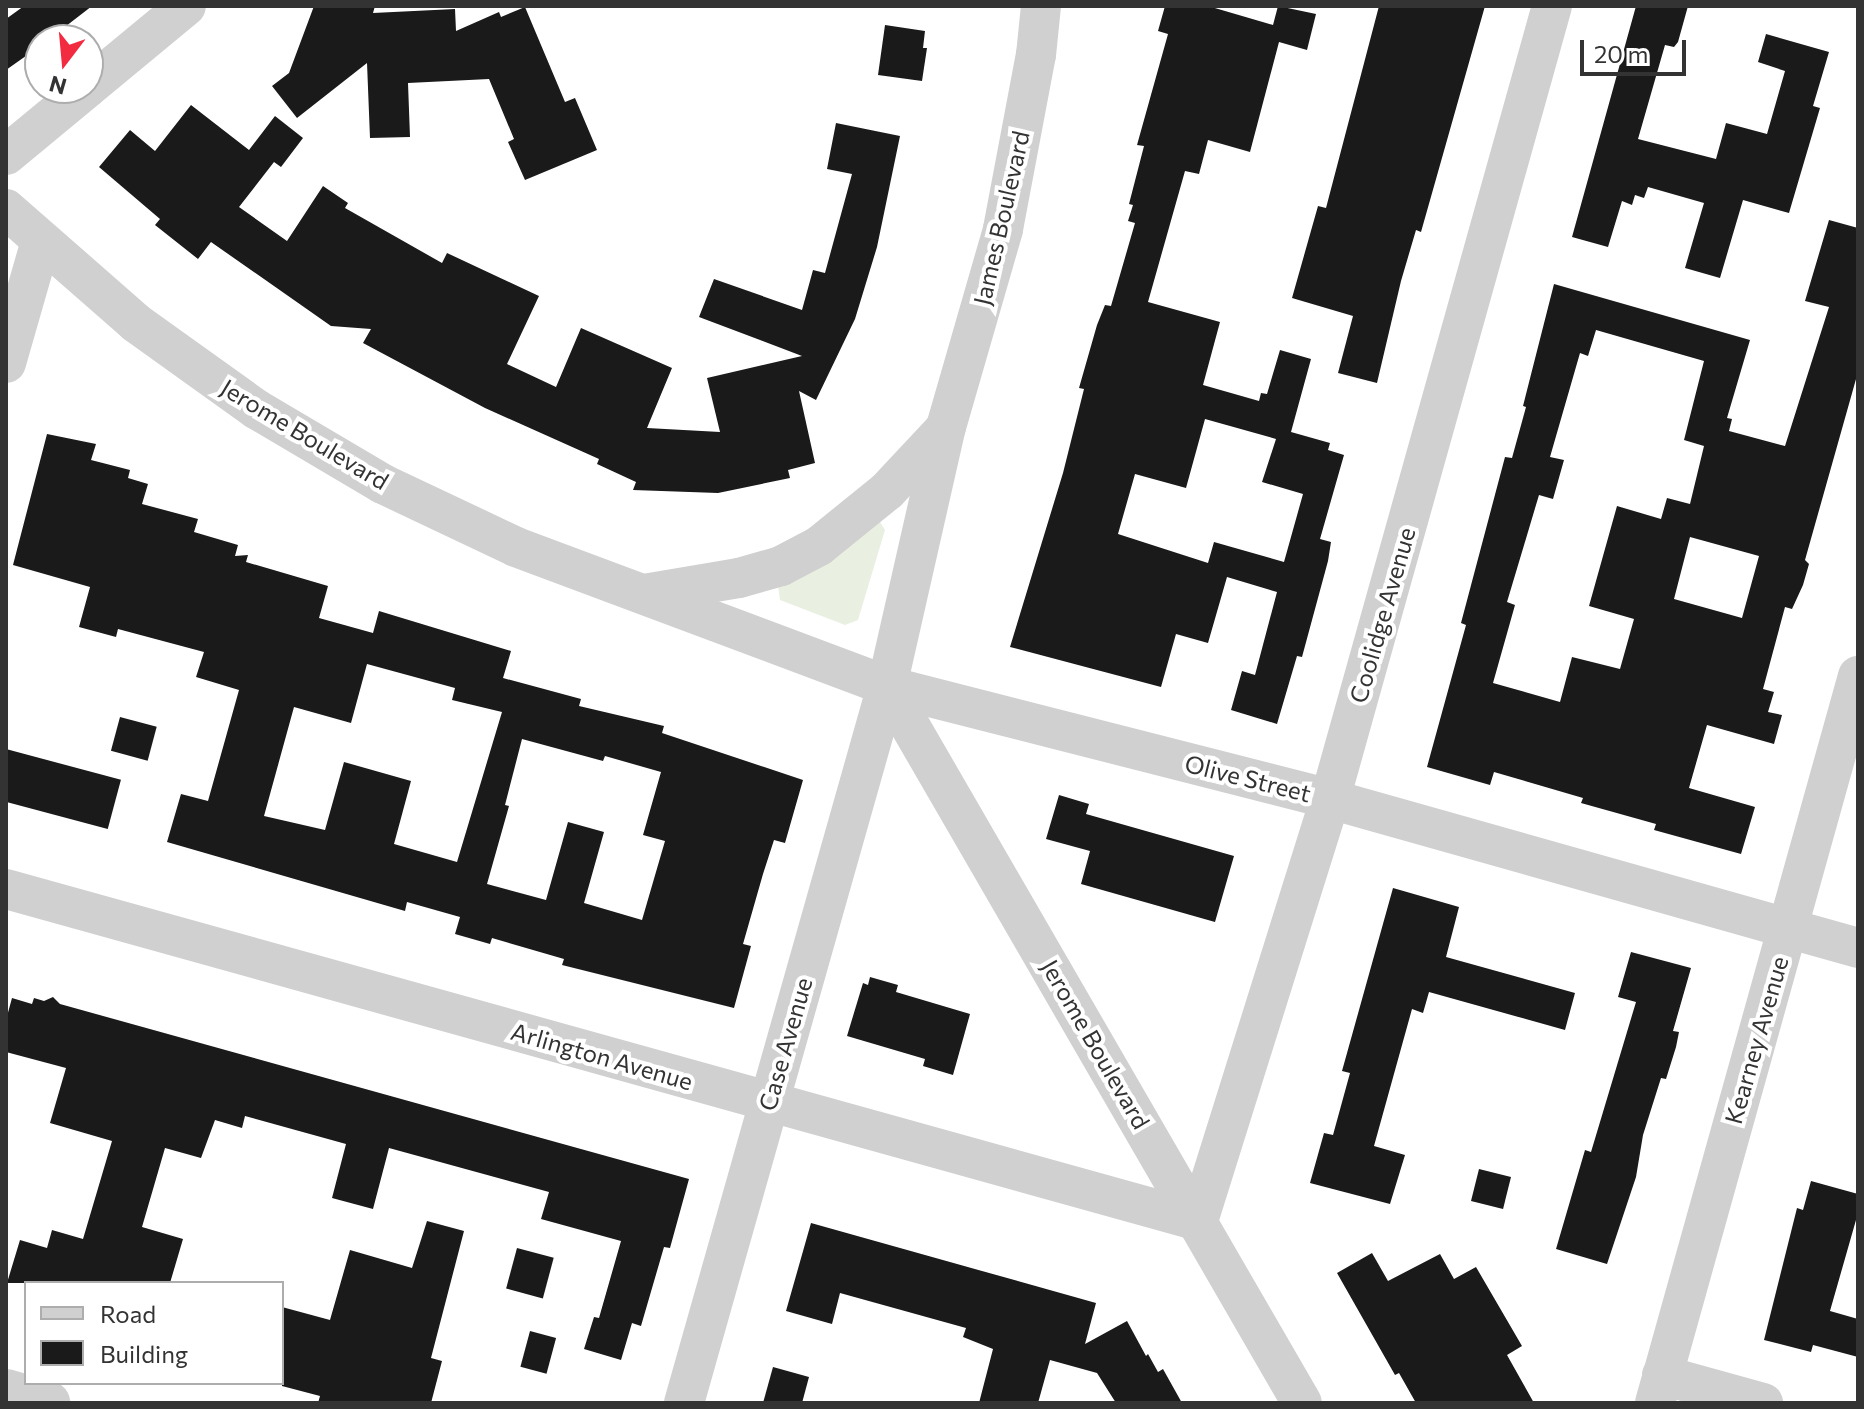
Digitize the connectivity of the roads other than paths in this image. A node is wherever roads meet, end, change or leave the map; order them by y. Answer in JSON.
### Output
{"nodes":[{"id":1,"x":186,"y":6,"type":"edge"},
{"id":2,"x":1041,"y":6,"type":"edge"},
{"id":3,"x":1552,"y":6,"type":"edge"},
{"id":4,"x":104,"y":75,"type":"edge"},
{"id":5,"x":68,"y":104,"type":"edge"},
{"id":6,"x":6,"y":155,"type":"edge"},
{"id":7,"x":19,"y":227,"type":"edge"},
{"id":8,"x":6,"y":363,"type":"edge"},
{"id":9,"x":946,"y":427,"type":"junction"},
{"id":10,"x":644,"y":594,"type":"junction"},
{"id":11,"x":1858,"y":676,"type":"edge"},
{"id":12,"x":887,"y":686,"type":"junction"},
{"id":13,"x":1330,"y":799,"type":"junction"},
{"id":14,"x":6,"y":889,"type":"edge"},
{"id":15,"x":1787,"y":928,"type":"junction"},
{"id":16,"x":1858,"y":948,"type":"edge"},
{"id":17,"x":768,"y":1104,"type":"junction"},
{"id":18,"x":1198,"y":1221,"type":"junction"},
{"id":19,"x":1658,"y":1389,"type":"edge"},
{"id":20,"x":6,"y":1391,"type":"edge"},
{"id":21,"x":48,"y":1403,"type":"edge"},
{"id":22,"x":684,"y":1403,"type":"edge"},
{"id":23,"x":1302,"y":1403,"type":"edge"},
{"id":24,"x":1763,"y":1403,"type":"edge"}],
"edges":[{"from":1,"to":4,"type":"street"},
{"from":2,"to":9,"type":"street","name":"James Boulevard"},
{"from":3,"to":13,"type":"street","name":"Coolidge Avenue"},
{"from":5,"to":6,"type":"street"},
{"from":7,"to":8,"type":"street"},
{"from":7,"to":10,"type":"street","name":"Jerome Boulevard"},
{"from":9,"to":10,"type":"street","name":"James Boulevard"},
{"from":9,"to":12,"type":"street","name":"James Boulevard"},
{"from":10,"to":12,"type":"street","name":"Olive Street"},
{"from":11,"to":15,"type":"street","name":"Kearney Avenue"},
{"from":12,"to":13,"type":"street","name":"Olive Street"},
{"from":12,"to":17,"type":"street","name":"Case Avenue"},
{"from":12,"to":18,"type":"street","name":"Jerome Boulevard"},
{"from":13,"to":15,"type":"street","name":"Olive Street"},
{"from":13,"to":18,"type":"street","name":"Coolidge Avenue"},
{"from":14,"to":17,"type":"street","name":"Arlington Avenue"},
{"from":15,"to":16,"type":"street","name":"Olive Street"},
{"from":15,"to":19,"type":"street","name":"Kearney Avenue"},
{"from":17,"to":18,"type":"street","name":"Arlington Avenue"},
{"from":17,"to":22,"type":"street","name":"Case Avenue"},
{"from":18,"to":23,"type":"street","name":"Jerome Boulevard"},
{"from":19,"to":24,"type":"street"},
{"from":20,"to":21,"type":"street"}]}
